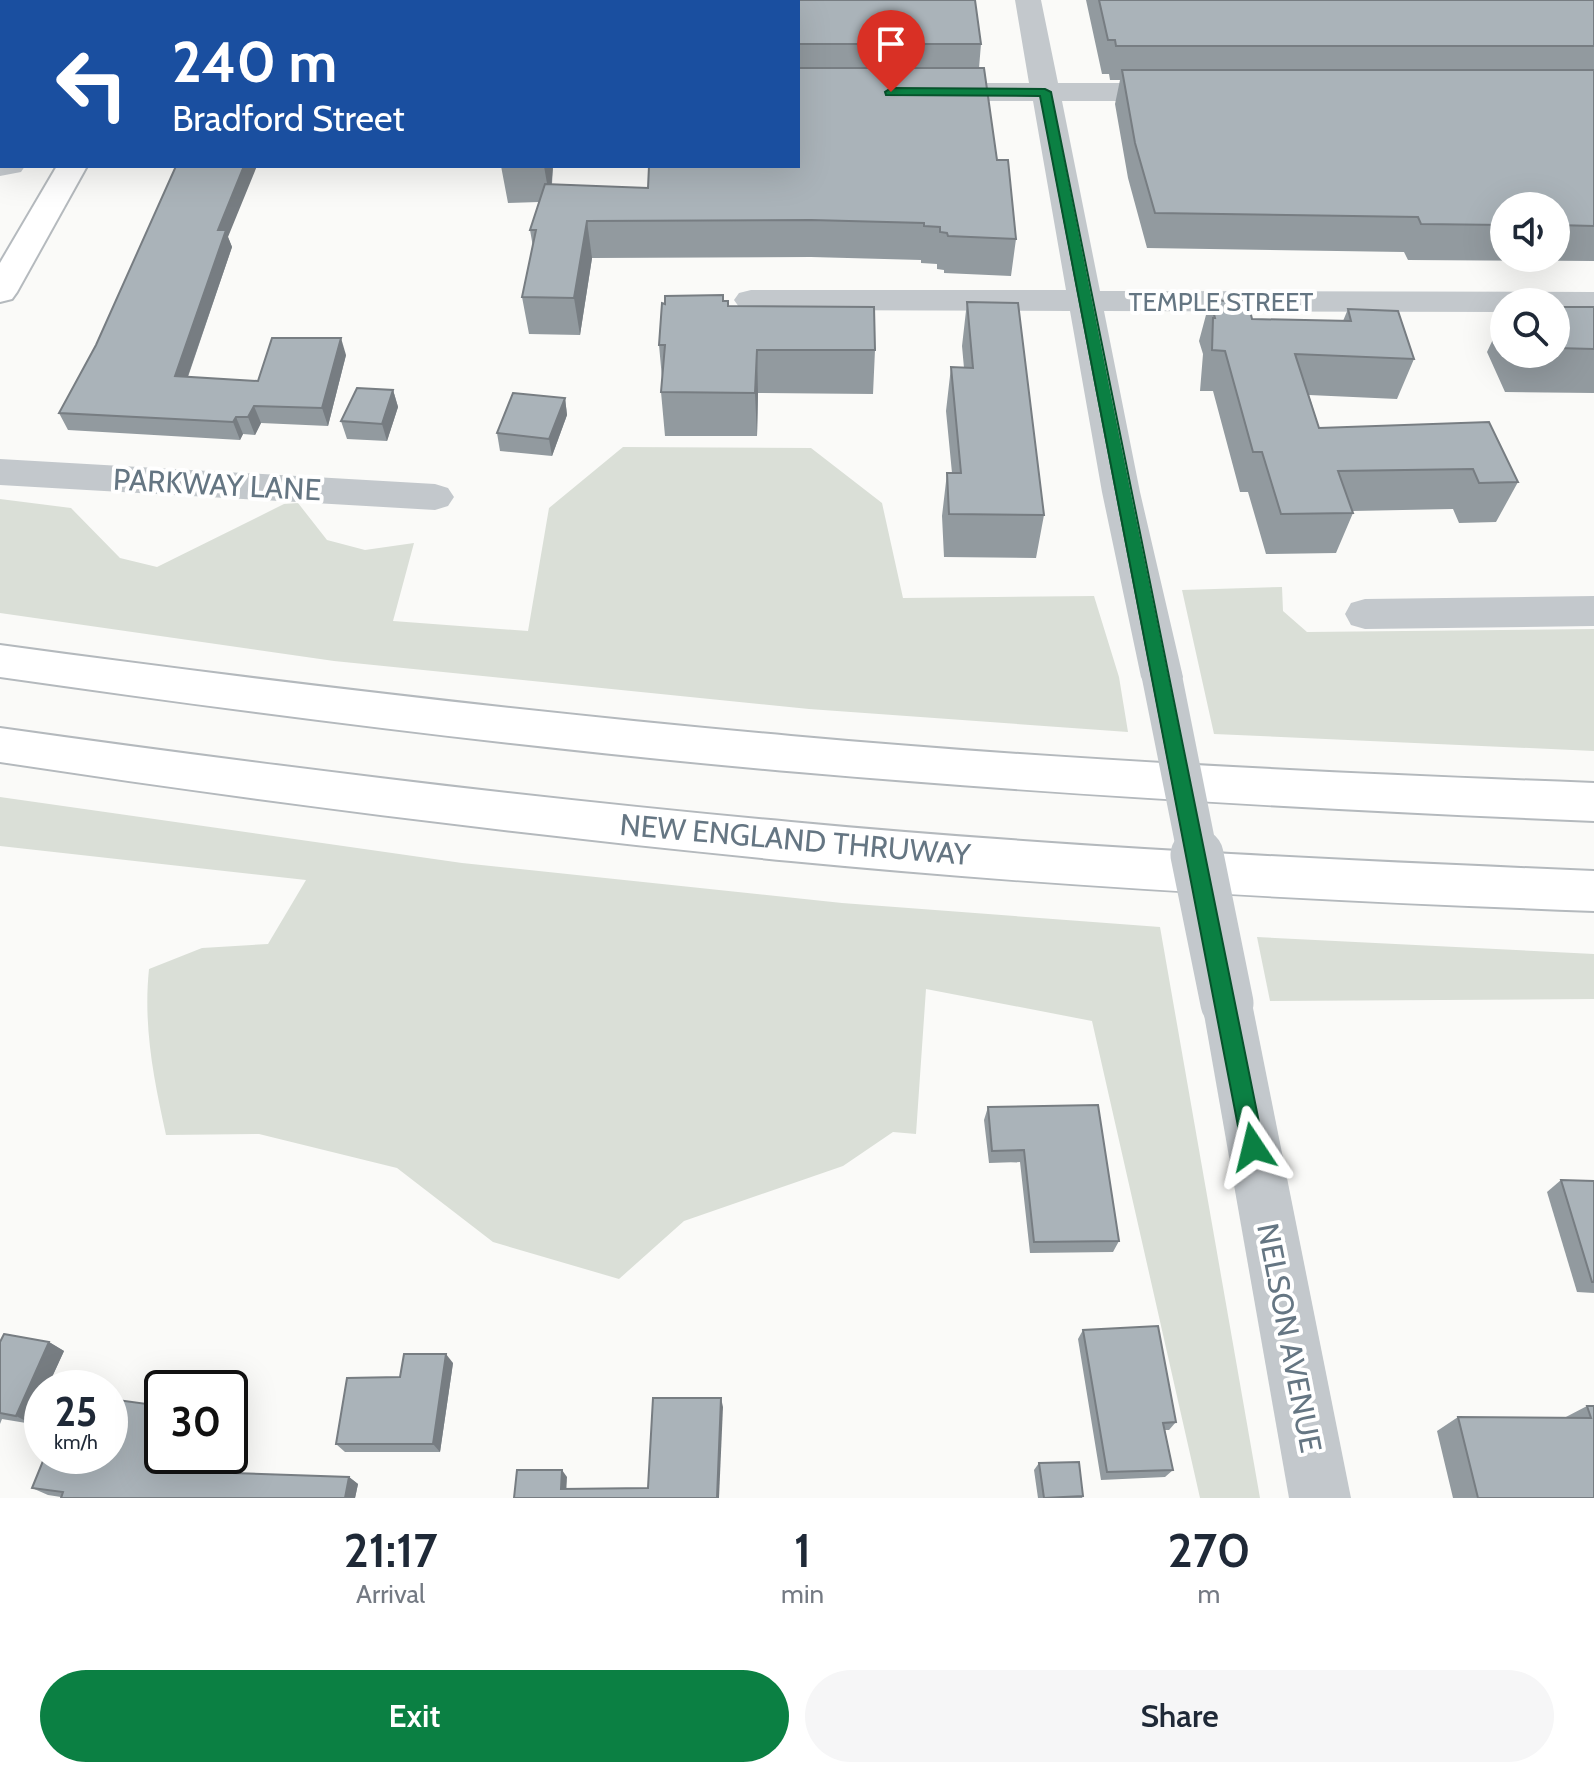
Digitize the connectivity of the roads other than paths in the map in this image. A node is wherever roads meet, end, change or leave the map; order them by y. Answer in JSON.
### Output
{"nodes":[{"id":1,"x":1028,"y":0,"type":"edge"},
{"id":2,"x":906,"y":92,"type":"edge"},
{"id":3,"x":1045,"y":92,"type":"junction"},
{"id":4,"x":1202,"y":92,"type":"edge"},
{"id":5,"x":71,"y":168,"type":"edge"},
{"id":6,"x":0,"y":292,"type":"edge"},
{"id":7,"x":751,"y":300,"type":"dead end"},
{"id":8,"x":1594,"y":302,"type":"edge"},
{"id":9,"x":1084,"y":303,"type":"junction"},
{"id":10,"x":0,"y":472,"type":"edge"},
{"id":11,"x":435,"y":497,"type":"dead end"},
{"id":12,"x":1594,"y":611,"type":"edge"},
{"id":13,"x":1365,"y":614,"type":"dead end"},
{"id":14,"x":0,"y":661,"type":"edge"},
{"id":15,"x":0,"y":745,"type":"edge"},
{"id":16,"x":1594,"y":802,"type":"edge"},
{"id":17,"x":1594,"y":891,"type":"edge"},
{"id":18,"x":1320,"y":1498,"type":"edge"}],
"edges":[{"from":1,"to":3,"type":"street","name":"NELSON AVENUE"},
{"from":2,"to":3,"type":"street"},
{"from":3,"to":4,"type":"street"},
{"from":3,"to":9,"type":"street","name":"NELSON AVENUE"},
{"from":5,"to":6,"type":"main road"},
{"from":7,"to":9,"type":"street","name":"TEMPLE STREET"},
{"from":8,"to":9,"type":"street","name":"TEMPLE STREET"},
{"from":9,"to":18,"type":"street","name":"NELSON AVENUE","bridge":true},
{"from":10,"to":11,"type":"street","name":"PARKWAY LANE"},
{"from":12,"to":13,"type":"street"},
{"from":14,"to":16,"type":"main road"},
{"from":15,"to":17,"type":"main road","name":"NEW ENGLAND THRUWAY"}]}
